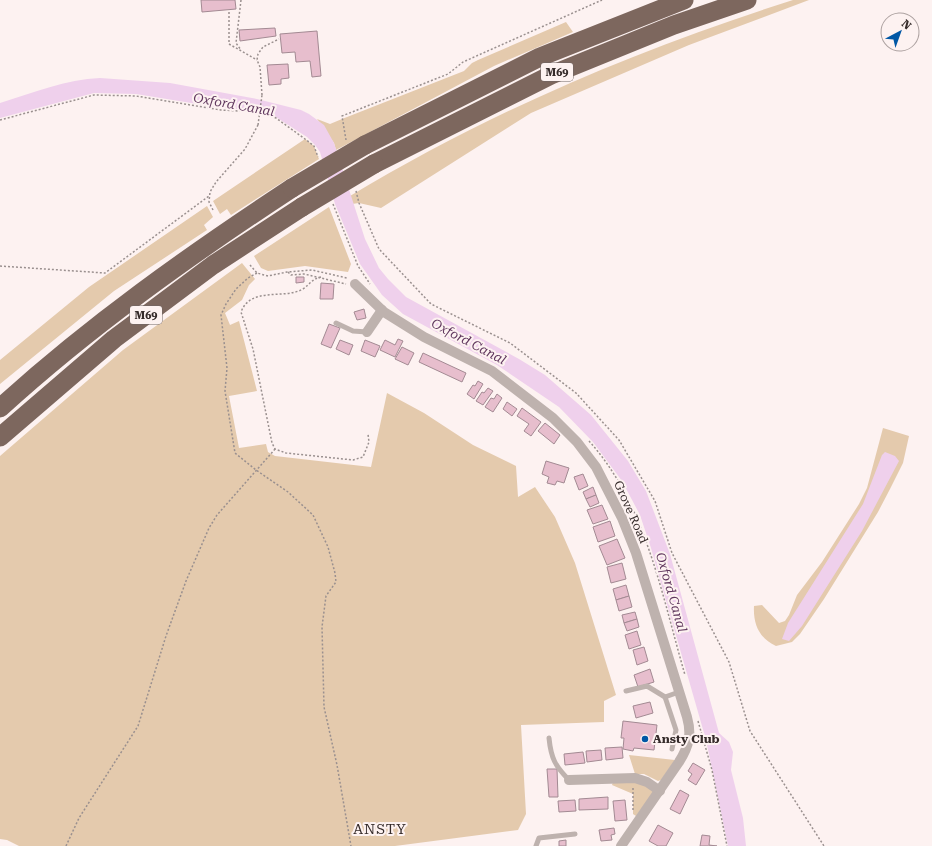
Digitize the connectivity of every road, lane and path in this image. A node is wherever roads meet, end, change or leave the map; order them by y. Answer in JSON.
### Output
{"nodes":[{"id":1,"x":241,"y":0,"type":"edge"},
{"id":2,"x":602,"y":0,"type":"edge"},
{"id":3,"x":684,"y":0,"type":"edge"},
{"id":4,"x":747,"y":0,"type":"edge"},
{"id":5,"x":229,"y":12,"type":"dead end"},
{"id":6,"x":279,"y":39,"type":"dead end"},
{"id":7,"x":241,"y":50,"type":"junction"},
{"id":8,"x":257,"y":60,"type":"junction"},
{"id":9,"x":0,"y":120,"type":"edge"},
{"id":10,"x":346,"y":142,"type":"dead end"},
{"id":11,"x":319,"y":159,"type":"dead end"},
{"id":12,"x":356,"y":188,"type":"dead end"},
{"id":13,"x":209,"y":196,"type":"junction"},
{"id":14,"x":333,"y":204,"type":"dead end"},
{"id":15,"x":213,"y":210,"type":"dead end"},
{"id":16,"x":250,"y":265,"type":"dead end"},
{"id":17,"x":0,"y":266,"type":"edge"},
{"id":18,"x":288,"y":272,"type":"junction"},
{"id":19,"x":257,"y":273,"type":"junction"},
{"id":20,"x":321,"y":277,"type":"junction"},
{"id":21,"x":355,"y":284,"type":"junction"},
{"id":22,"x":374,"y":289,"type":"dead end"},
{"id":23,"x":382,"y":310,"type":"junction"},
{"id":24,"x":336,"y":323,"type":"dead end"},
{"id":25,"x":367,"y":332,"type":"joint"},
{"id":26,"x":0,"y":408,"type":"edge"},
{"id":27,"x":368,"y":434,"type":"dead end"},
{"id":28,"x":0,"y":437,"type":"edge"},
{"id":29,"x":588,"y":439,"type":"dead end"},
{"id":30,"x":275,"y":449,"type":"junction"},
{"id":31,"x":256,"y":470,"type":"junction"},
{"id":32,"x":686,"y":679,"type":"dead end"},
{"id":33,"x":626,"y":691,"type":"dead end"},
{"id":34,"x":679,"y":692,"type":"junction"},
{"id":35,"x":665,"y":697,"type":"junction"},
{"id":36,"x":698,"y":718,"type":"dead end"},
{"id":37,"x":549,"y":738,"type":"dead end"},
{"id":38,"x":672,"y":748,"type":"dead end"},
{"id":39,"x":633,"y":778,"type":"junction"},
{"id":40,"x":569,"y":780,"type":"joint"},
{"id":41,"x":660,"y":791,"type":"junction"},
{"id":42,"x":640,"y":820,"type":"junction"},
{"id":43,"x":575,"y":834,"type":"dead end"},
{"id":44,"x":66,"y":846,"type":"edge"},
{"id":45,"x":351,"y":846,"type":"edge"},
{"id":46,"x":536,"y":846,"type":"edge"},
{"id":47,"x":621,"y":846,"type":"edge"},
{"id":48,"x":727,"y":846,"type":"edge"},
{"id":49,"x":824,"y":846,"type":"edge"}],
"edges":[{"from":1,"to":7,"type":"path"},
{"from":2,"to":10,"type":"path"},
{"from":3,"to":26,"type":"highway","number":"M69","bridge":true},
{"from":4,"to":28,"type":"highway","number":"M69","bridge":true},
{"from":5,"to":7,"type":"path"},
{"from":6,"to":8,"type":"path"},
{"from":7,"to":8,"type":"path"},
{"from":8,"to":13,"type":"path","bridge":true},
{"from":9,"to":11,"type":"path"},
{"from":12,"to":49,"type":"path"},
{"from":13,"to":15,"type":"path"},
{"from":13,"to":17,"type":"path"},
{"from":14,"to":22,"type":"path"},
{"from":16,"to":19,"type":"path"},
{"from":18,"to":19,"type":"path"},
{"from":18,"to":20,"type":"path"},
{"from":18,"to":21,"type":"path"},
{"from":19,"to":31,"type":"path"},
{"from":20,"to":21,"type":"path"},
{"from":20,"to":30,"type":"path"},
{"from":21,"to":23,"type":"street","name":"Grove Road"},
{"from":23,"to":25,"type":"street"},
{"from":23,"to":34,"type":"street","name":"Grove Road"},
{"from":24,"to":25,"type":"lane"},
{"from":27,"to":30,"type":"path"},
{"from":29,"to":32,"type":"path"},
{"from":30,"to":31,"type":"path"},
{"from":31,"to":44,"type":"path"},
{"from":31,"to":45,"type":"path"},
{"from":33,"to":35,"type":"lane"},
{"from":34,"to":35,"type":"lane"},
{"from":34,"to":41,"type":"street","name":"Grove Road"},
{"from":35,"to":38,"type":"lane"},
{"from":36,"to":48,"type":"path"},
{"from":37,"to":40,"type":"lane"},
{"from":39,"to":40,"type":"street"},
{"from":39,"to":41,"type":"street"},
{"from":39,"to":42,"type":"path"},
{"from":41,"to":42,"type":"street","name":"Grove Road"},
{"from":42,"to":47,"type":"street","name":"Grove Road"},
{"from":43,"to":46,"type":"lane"}]}
